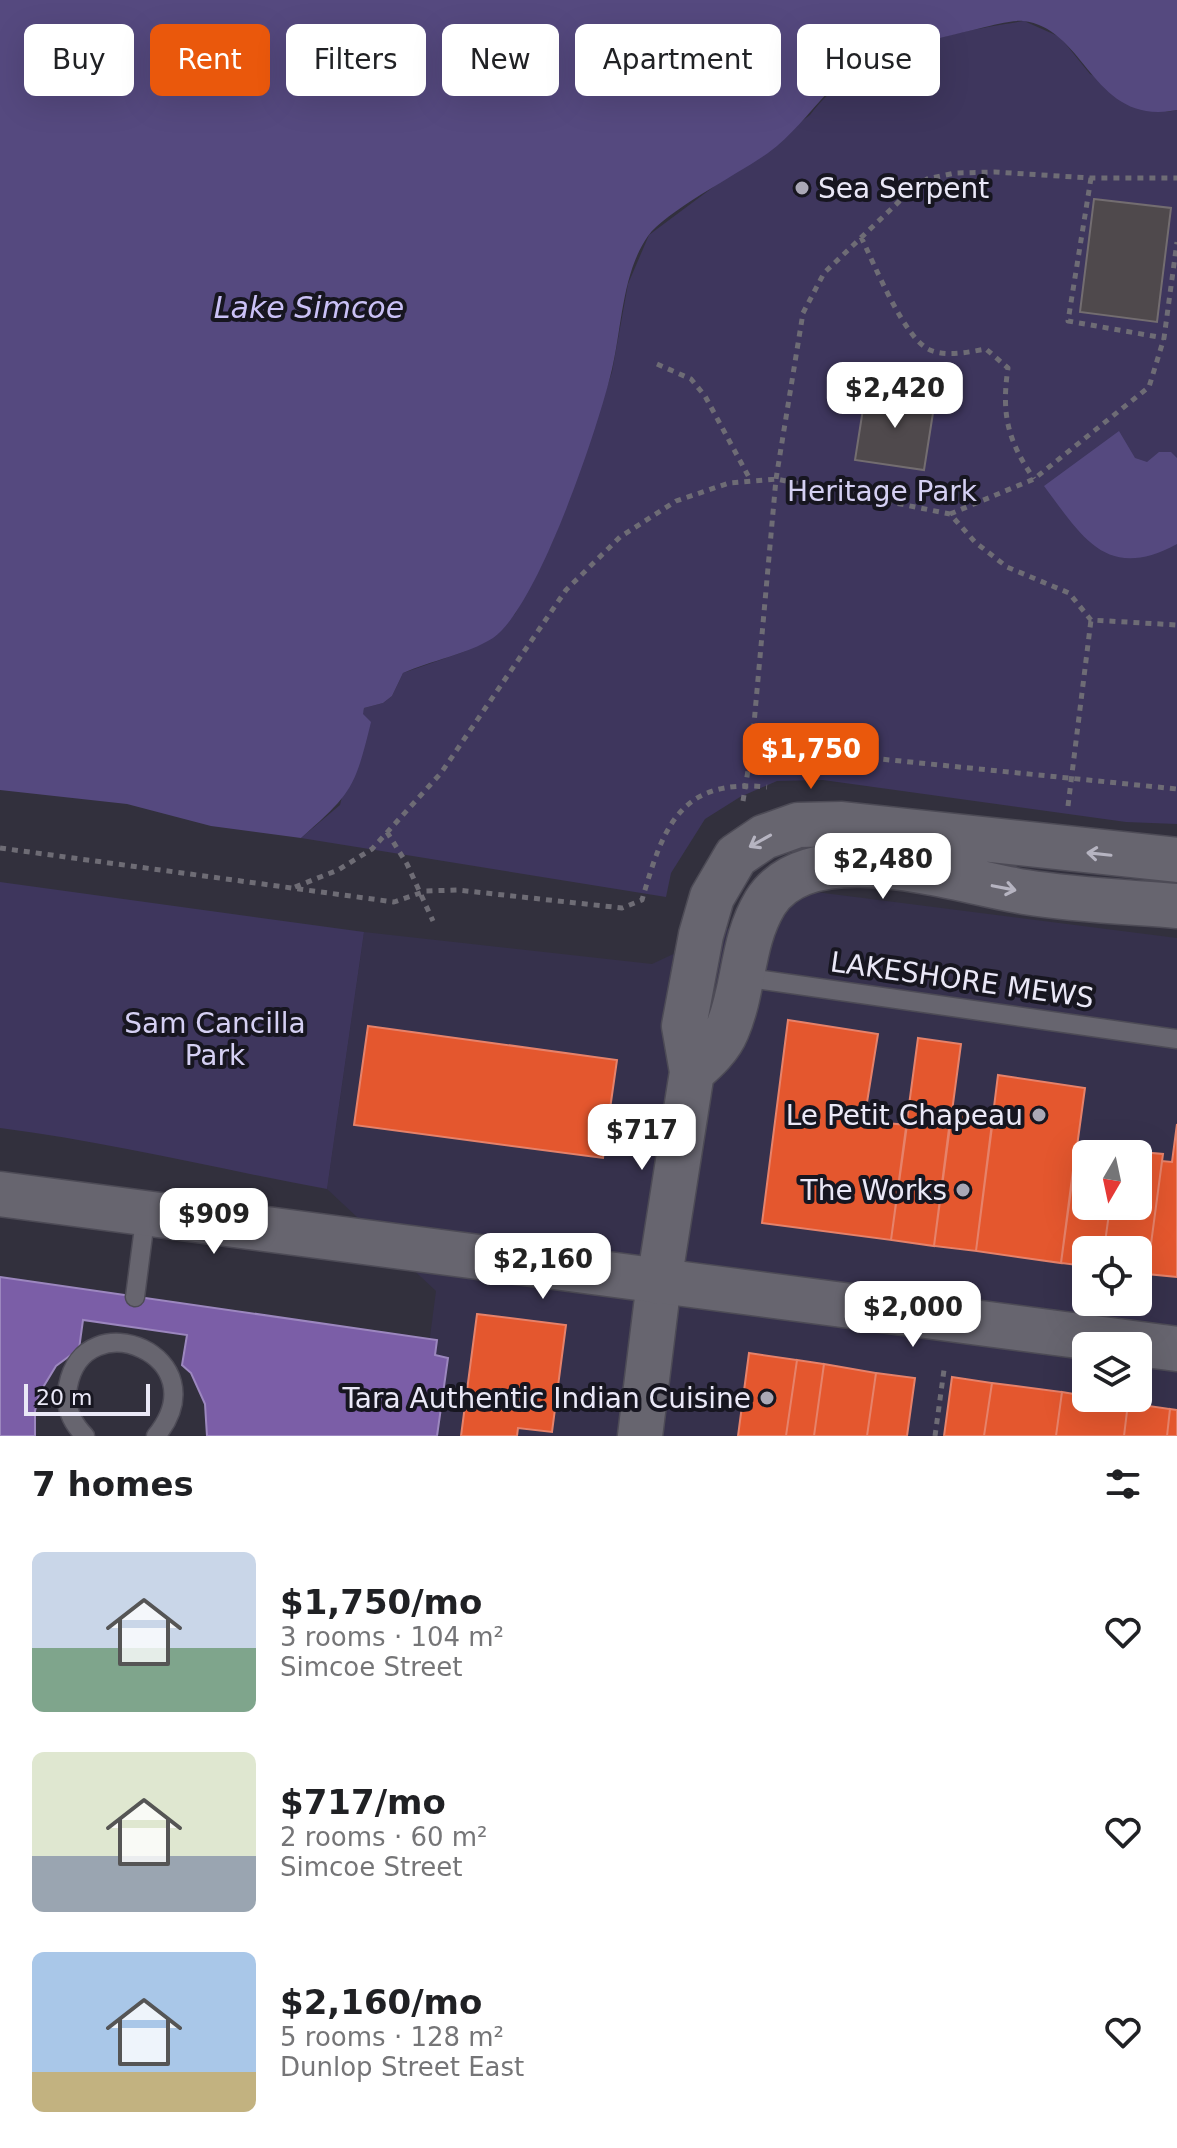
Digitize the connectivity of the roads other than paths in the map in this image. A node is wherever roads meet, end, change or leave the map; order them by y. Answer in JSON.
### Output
{"nodes":[{"id":1,"x":1177,"y":860,"type":"edge"},
{"id":2,"x":1177,"y":906,"type":"edge"},
{"id":3,"x":739,"y":977,"type":"junction"},
{"id":4,"x":1177,"y":1039,"type":"edge"},
{"id":5,"x":692,"y":1072,"type":"junction"},
{"id":6,"x":0,"y":1194,"type":"edge"},
{"id":7,"x":146,"y":1212,"type":"junction"},
{"id":8,"x":659,"y":1282,"type":"junction"},
{"id":9,"x":135,"y":1297,"type":"dead end"},
{"id":10,"x":1177,"y":1349,"type":"edge"},
{"id":11,"x":85,"y":1436,"type":"edge"},
{"id":12,"x":156,"y":1436,"type":"edge"},
{"id":13,"x":640,"y":1436,"type":"edge"}],
"edges":[{"from":1,"to":5,"type":"main road","one_way":true},
{"from":3,"to":2,"type":"main road","one_way":true},
{"from":3,"to":4,"type":"lane","name":"LAKESHORE MEWS"},
{"from":3,"to":5,"type":"main road"},
{"from":5,"to":8,"type":"main road"},
{"from":6,"to":7,"type":"main road"},
{"from":7,"to":8,"type":"main road"},
{"from":7,"to":9,"type":"lane"},
{"from":8,"to":10,"type":"main road"},
{"from":8,"to":13,"type":"main road"},
{"from":11,"to":12,"type":"lane"}]}
